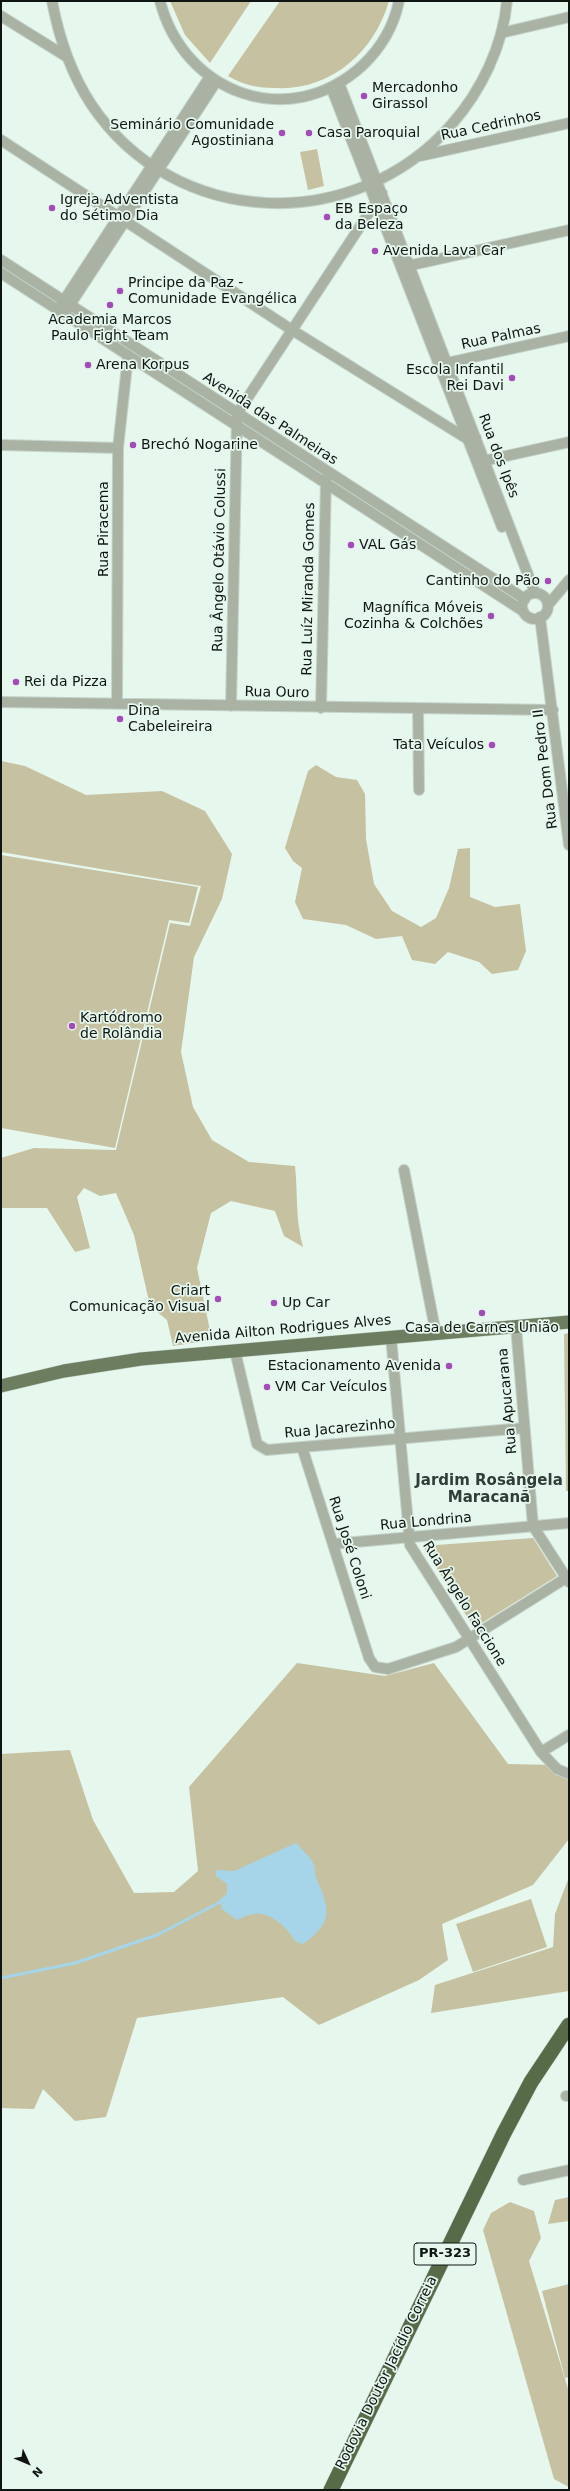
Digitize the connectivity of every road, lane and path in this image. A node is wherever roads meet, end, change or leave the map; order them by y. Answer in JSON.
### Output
{"nodes":[{"id":1,"x":52,"y":1,"type":"edge"},
{"id":2,"x":160,"y":1,"type":"edge"},
{"id":3,"x":399,"y":1,"type":"edge"},
{"id":4,"x":507,"y":1,"type":"edge"},
{"id":5,"x":1,"y":16,"type":"edge"},
{"id":6,"x":569,"y":17,"type":"edge"},
{"id":7,"x":501,"y":33,"type":"junction"},
{"id":8,"x":67,"y":57,"type":"junction"},
{"id":9,"x":213,"y":80,"type":"junction"},
{"id":10,"x":335,"y":85,"type":"junction"},
{"id":11,"x":569,"y":124,"type":"edge"},
{"id":12,"x":1,"y":140,"type":"edge"},
{"id":13,"x":418,"y":157,"type":"junction"},
{"id":14,"x":156,"y":168,"type":"junction"},
{"id":15,"x":374,"y":183,"type":"junction"},
{"id":16,"x":379,"y":197,"type":"junction"},
{"id":17,"x":121,"y":219,"type":"junction"},
{"id":18,"x":569,"y":230,"type":"edge"},
{"id":19,"x":1,"y":260,"type":"edge"},
{"id":20,"x":406,"y":267,"type":"junction"},
{"id":21,"x":1,"y":273,"type":"edge"},
{"id":22,"x":67,"y":303,"type":"junction"},
{"id":23,"x":61,"y":312,"type":"junction"},
{"id":24,"x":292,"y":330,"type":"junction"},
{"id":25,"x":569,"y":336,"type":"edge"},
{"id":26,"x":128,"y":356,"type":"junction"},
{"id":27,"x":444,"y":364,"type":"junction"},
{"id":28,"x":237,"y":414,"type":"junction"},
{"id":29,"x":236,"y":425,"type":"junction"},
{"id":30,"x":472,"y":439,"type":"junction"},
{"id":31,"x":569,"y":442,"type":"edge"},
{"id":32,"x":1,"y":445,"type":"edge"},
{"id":33,"x":118,"y":448,"type":"junction"},
{"id":34,"x":481,"y":462,"type":"junction"},
{"id":35,"x":325,"y":472,"type":"junction"},
{"id":36,"x":326,"y":483,"type":"junction"},
{"id":37,"x":569,"y":580,"type":"edge"},
{"id":38,"x":530,"y":595,"type":"junction"},
{"id":39,"x":548,"y":604,"type":"junction"},
{"id":40,"x":523,"y":610,"type":"junction"},
{"id":41,"x":540,"y":617,"type":"junction"},
{"id":42,"x":1,"y":702,"type":"edge"},
{"id":43,"x":117,"y":704,"type":"junction"},
{"id":44,"x":231,"y":706,"type":"junction"},
{"id":45,"x":321,"y":708,"type":"junction"},
{"id":46,"x":418,"y":709,"type":"junction"},
{"id":47,"x":553,"y":710,"type":"junction"},
{"id":48,"x":420,"y":790,"type":"dead end"},
{"id":49,"x":569,"y":845,"type":"edge"},
{"id":50,"x":404,"y":1170,"type":"dead end"},
{"id":51,"x":569,"y":1322,"type":"edge"},
{"id":52,"x":516,"y":1327,"type":"junction"},
{"id":53,"x":436,"y":1334,"type":"junction"},
{"id":54,"x":392,"y":1337,"type":"junction"},
{"id":55,"x":235,"y":1351,"type":"junction"},
{"id":56,"x":1,"y":1386,"type":"edge"},
{"id":57,"x":524,"y":1428,"type":"junction"},
{"id":58,"x":400,"y":1438,"type":"junction"},
{"id":59,"x":302,"y":1447,"type":"junction"},
{"id":60,"x":569,"y":1523,"type":"edge"},
{"id":61,"x":533,"y":1526,"type":"junction"},
{"id":62,"x":409,"y":1537,"type":"junction"},
{"id":63,"x":333,"y":1544,"type":"junction"},
{"id":64,"x":568,"y":1580,"type":"edge"},
{"id":65,"x":469,"y":1641,"type":"junction"},
{"id":66,"x":569,"y":1735,"type":"edge"},
{"id":67,"x":541,"y":1752,"type":"junction"},
{"id":68,"x":569,"y":1774,"type":"edge"},
{"id":69,"x":569,"y":2025,"type":"edge"},
{"id":70,"x":569,"y":2170,"type":"edge"},
{"id":71,"x":523,"y":2180,"type":"dead end"},
{"id":72,"x":331,"y":2490,"type":"edge"}],
"edges":[{"from":1,"to":8,"type":"street"},
{"from":2,"to":9,"type":"street"},
{"from":3,"to":10,"type":"street"},
{"from":4,"to":7,"type":"street"},
{"from":5,"to":8,"type":"street"},
{"from":6,"to":7,"type":"street"},
{"from":7,"to":13,"type":"street"},
{"from":8,"to":14,"type":"street"},
{"from":9,"to":10,"type":"street"},
{"from":9,"to":14,"type":"street"},
{"from":10,"to":15,"type":"street","name":"Rua dos Ipês"},
{"from":11,"to":13,"type":"street","name":"Rua Cedrinhos"},
{"from":12,"to":17,"type":"street"},
{"from":13,"to":15,"type":"street"},
{"from":14,"to":15,"type":"street"},
{"from":14,"to":17,"type":"street"},
{"from":15,"to":16,"type":"street","name":"Rua dos Ipês"},
{"from":16,"to":20,"type":"street","name":"Rua dos Ipês"},
{"from":16,"to":24,"type":"street"},
{"from":17,"to":22,"type":"street"},
{"from":17,"to":24,"type":"street"},
{"from":18,"to":20,"type":"street"},
{"from":19,"to":22,"type":"street","name":"Avenida das Palmeiras"},
{"from":20,"to":27,"type":"street","name":"Rua dos Ipês"},
{"from":21,"to":23,"type":"street","name":"Avenida das Palmeiras"},
{"from":22,"to":23,"type":"street"},
{"from":22,"to":28,"type":"street","name":"Avenida das Palmeiras"},
{"from":23,"to":26,"type":"street","name":"Avenida das Palmeiras"},
{"from":24,"to":28,"type":"street"},
{"from":24,"to":30,"type":"street"},
{"from":25,"to":27,"type":"street","name":"Rua Palmas"},
{"from":26,"to":29,"type":"street","name":"Avenida das Palmeiras"},
{"from":26,"to":33,"type":"street","name":"Rua Piracema"},
{"from":27,"to":30,"type":"street","name":"Rua dos Ipês"},
{"from":28,"to":29,"type":"street","name":"Rua Ângelo Otávio Colussi"},
{"from":28,"to":35,"type":"street","name":"Avenida das Palmeiras"},
{"from":29,"to":36,"type":"street","name":"Avenida das Palmeiras"},
{"from":29,"to":44,"type":"street","name":"Rua Ângelo Otávio Colussi"},
{"from":30,"to":34,"type":"street","name":"Rua dos Ipês"},
{"from":31,"to":34,"type":"street"},
{"from":32,"to":33,"type":"street"},
{"from":33,"to":43,"type":"street","name":"Rua Piracema"},
{"from":34,"to":38,"type":"street","name":"Rua dos Ipês"},
{"from":35,"to":36,"type":"street","name":"Rua Luíz Miranda Gomes"},
{"from":35,"to":38,"type":"street","name":"Avenida das Palmeiras"},
{"from":36,"to":40,"type":"street","name":"Avenida das Palmeiras"},
{"from":36,"to":45,"type":"street","name":"Rua Luíz Miranda Gomes"},
{"from":37,"to":39,"type":"street"},
{"from":38,"to":39,"type":"street"},
{"from":38,"to":40,"type":"street"},
{"from":39,"to":41,"type":"street"},
{"from":40,"to":41,"type":"street"},
{"from":41,"to":47,"type":"street","name":"Rua Dom Pedro II"},
{"from":42,"to":43,"type":"street","name":"Rua Ouro"},
{"from":43,"to":44,"type":"street","name":"Rua Ouro"},
{"from":44,"to":45,"type":"street","name":"Rua Ouro"},
{"from":45,"to":46,"type":"street","name":"Rua Ouro"},
{"from":46,"to":47,"type":"street","name":"Rua Ouro"},
{"from":46,"to":48,"type":"street"},
{"from":47,"to":49,"type":"street","name":"Rua Dom Pedro II"},
{"from":50,"to":53,"type":"street"},
{"from":51,"to":52,"type":"main road","name":"Avenida Ailton Rodrigues Alves"},
{"from":52,"to":53,"type":"main road","name":"Avenida Ailton Rodrigues Alves"},
{"from":52,"to":57,"type":"street","name":"Rua Apucarana"},
{"from":53,"to":54,"type":"main road","name":"Avenida Ailton Rodrigues Alves"},
{"from":54,"to":55,"type":"main road","name":"Avenida Ailton Rodrigues Alves"},
{"from":54,"to":58,"type":"street","name":"Rua Ângelo Faccione"},
{"from":55,"to":56,"type":"main road","name":"Avenida Ailton Rodrigues Alves"},
{"from":55,"to":59,"type":"street","name":"Rua Jacarezinho"},
{"from":57,"to":58,"type":"street","name":"Rua Jacarezinho"},
{"from":57,"to":61,"type":"street","name":"Rua Apucarana"},
{"from":58,"to":59,"type":"street","name":"Rua Jacarezinho"},
{"from":58,"to":62,"type":"street","name":"Rua Ângelo Faccione"},
{"from":59,"to":63,"type":"street","name":"Rua José Coloni"},
{"from":60,"to":61,"type":"street","name":"Rua Londrina"},
{"from":61,"to":62,"type":"street","name":"Rua Londrina"},
{"from":61,"to":64,"type":"street","name":"Rua Apucarana"},
{"from":62,"to":63,"type":"street","name":"Rua Londrina"},
{"from":62,"to":65,"type":"street","name":"Rua Ângelo Faccione"},
{"from":63,"to":65,"type":"street","name":"Rua José Coloni"},
{"from":64,"to":65,"type":"street"},
{"from":65,"to":67,"type":"street","name":"Rua Ângelo Faccione"},
{"from":66,"to":67,"type":"street"},
{"from":67,"to":68,"type":"street","name":"Rua Ângelo Faccione"},
{"from":69,"to":72,"type":"highway","name":"Rodovia Doutor Jacídio Correia","number":"PR-323"},
{"from":70,"to":71,"type":"street"}]}
